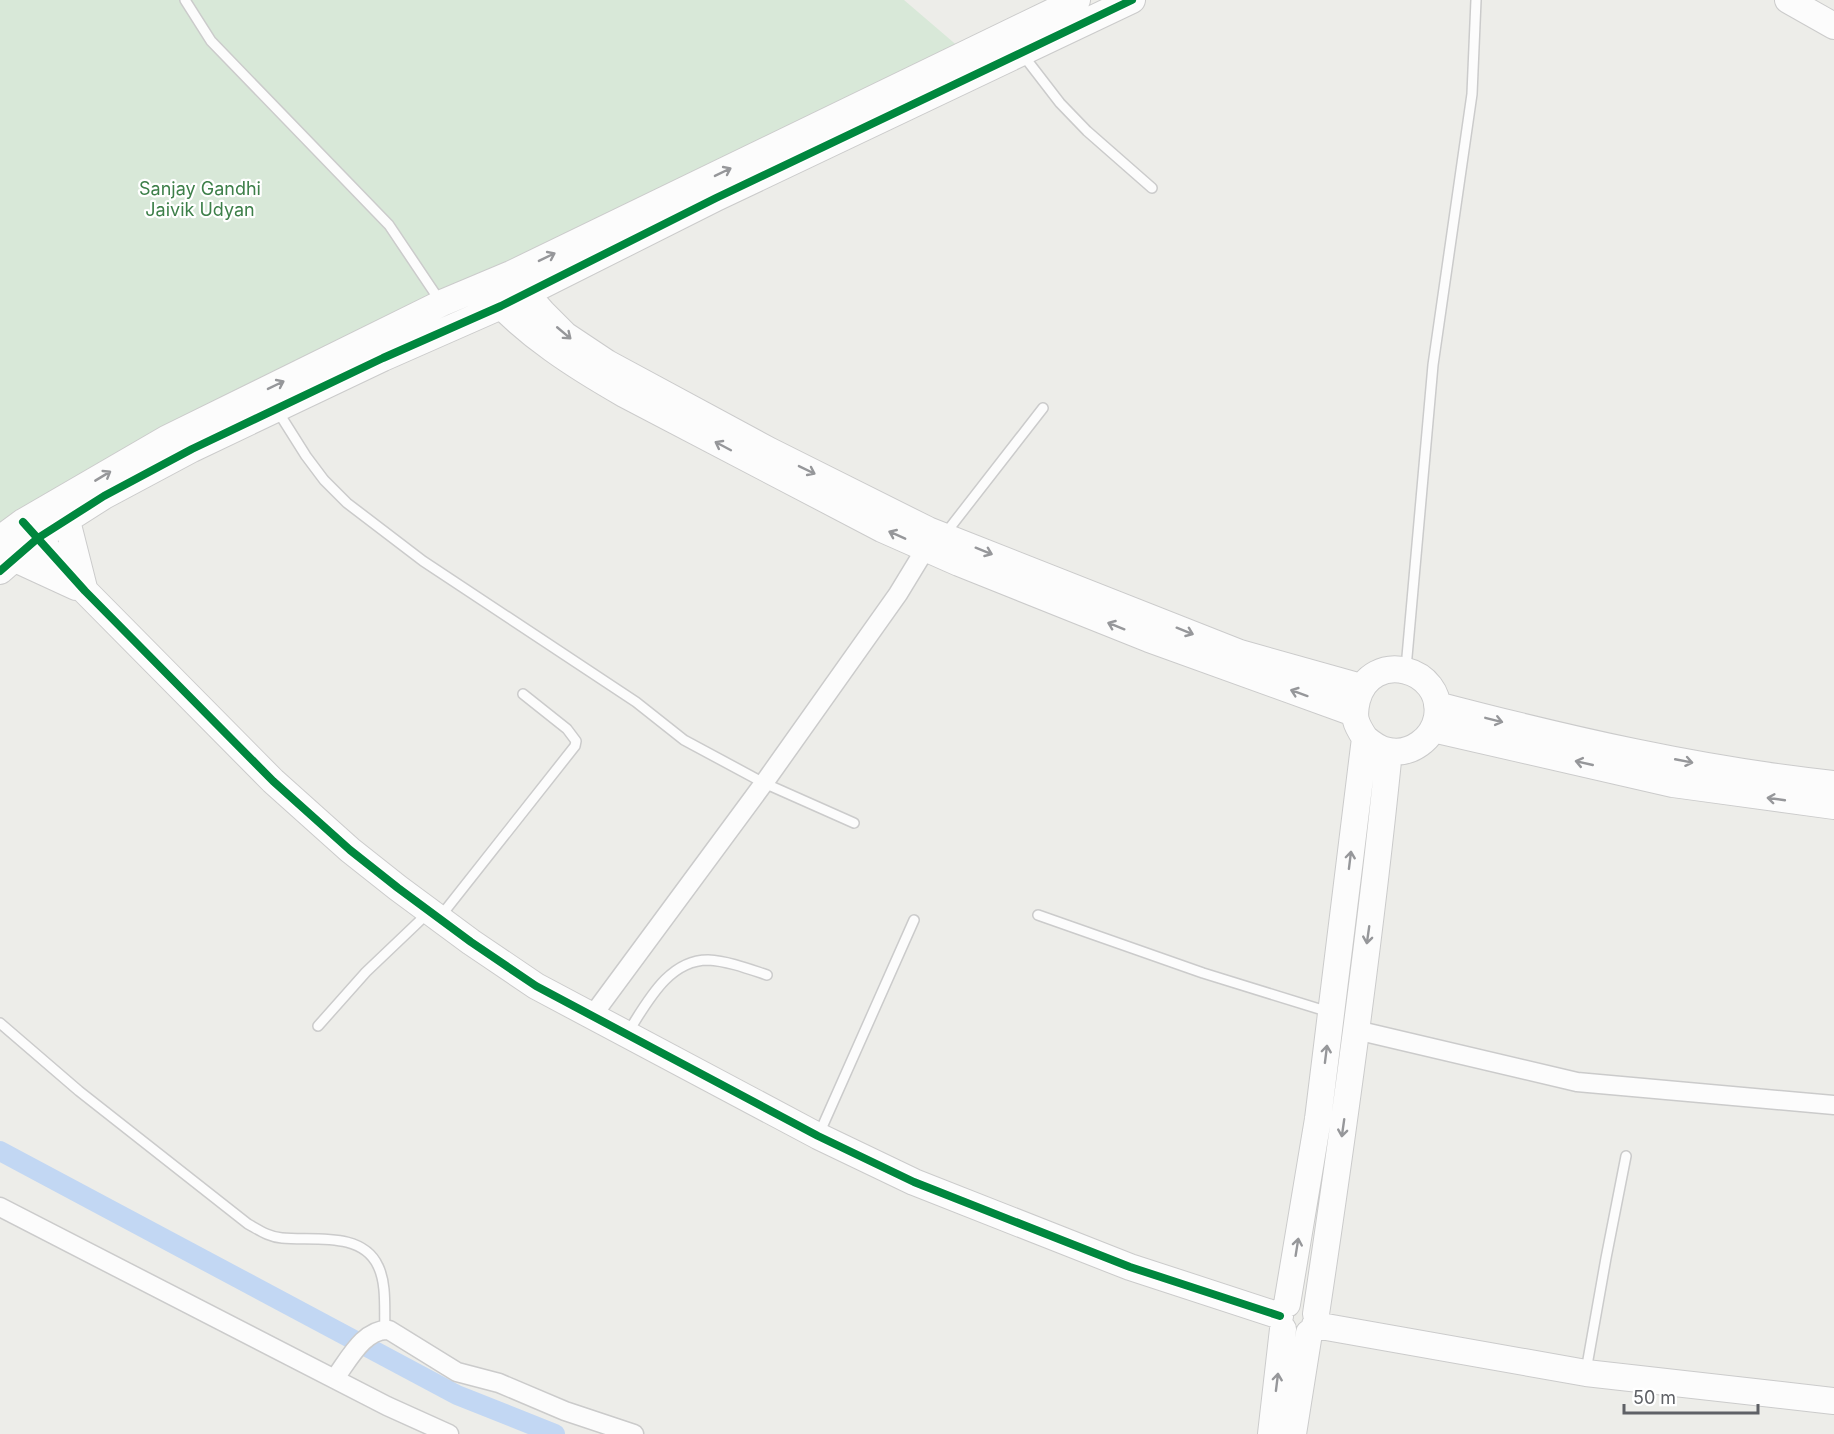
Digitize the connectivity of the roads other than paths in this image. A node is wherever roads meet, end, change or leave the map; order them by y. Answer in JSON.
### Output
{"nodes":[{"id":1,"x":185,"y":0,"type":"edge"},
{"id":2,"x":1077,"y":0,"type":"edge"},
{"id":3,"x":1132,"y":0,"type":"edge"},
{"id":4,"x":1476,"y":0,"type":"edge"},
{"id":5,"x":1788,"y":0,"type":"edge"},
{"id":6,"x":1834,"y":26,"type":"edge"},
{"id":7,"x":1022,"y":53,"type":"junction"},
{"id":8,"x":1152,"y":188,"type":"dead end"},
{"id":9,"x":518,"y":284,"type":"junction"},
{"id":10,"x":483,"y":286,"type":"junction"},
{"id":11,"x":501,"y":306,"type":"junction"},
{"id":12,"x":448,"y":315,"type":"junction"},
{"id":13,"x":1043,"y":408,"type":"dead end"},
{"id":14,"x":277,"y":410,"type":"junction"},
{"id":15,"x":65,"y":510,"type":"junction"},
{"id":16,"x":31,"y":530,"type":"junction"},
{"id":17,"x":935,"y":542,"type":"junction"},
{"id":18,"x":4,"y":555,"type":"edge"},
{"id":19,"x":85,"y":591,"type":"junction"},
{"id":20,"x":1406,"y":670,"type":"junction"},
{"id":21,"x":1361,"y":687,"type":"junction"},
{"id":22,"x":523,"y":694,"type":"dead end"},
{"id":23,"x":1354,"y":713,"type":"junction"},
{"id":24,"x":1435,"y":717,"type":"junction"},
{"id":25,"x":1365,"y":738,"type":"junction"},
{"id":26,"x":1389,"y":752,"type":"junction"},
{"id":27,"x":764,"y":783,"type":"junction"},
{"id":28,"x":1834,"y":784,"type":"edge"},
{"id":29,"x":1834,"y":806,"type":"edge"},
{"id":30,"x":854,"y":823,"type":"dead end"},
{"id":31,"x":435,"y":915,"type":"junction"},
{"id":32,"x":1038,"y":915,"type":"dead end"},
{"id":33,"x":914,"y":920,"type":"dead end"},
{"id":34,"x":767,"y":975,"type":"dead end"},
{"id":35,"x":1331,"y":1012,"type":"junction"},
{"id":36,"x":592,"y":1016,"type":"junction"},
{"id":37,"x":0,"y":1023,"type":"edge"},
{"id":38,"x":318,"y":1026,"type":"dead end"},
{"id":39,"x":1356,"y":1030,"type":"junction"},
{"id":40,"x":627,"y":1034,"type":"junction"},
{"id":41,"x":1834,"y":1105,"type":"edge"},
{"id":42,"x":818,"y":1136,"type":"junction"},
{"id":43,"x":1626,"y":1155,"type":"dead end"},
{"id":44,"x":0,"y":1207,"type":"edge"},
{"id":45,"x":1284,"y":1316,"type":"junction"},
{"id":46,"x":1313,"y":1324,"type":"junction"},
{"id":47,"x":385,"y":1330,"type":"junction"},
{"id":48,"x":1586,"y":1373,"type":"junction"},
{"id":49,"x":335,"y":1378,"type":"junction"},
{"id":50,"x":1834,"y":1401,"type":"edge"},
{"id":51,"x":448,"y":1434,"type":"edge"},
{"id":52,"x":633,"y":1434,"type":"edge"},
{"id":53,"x":1271,"y":1434,"type":"edge"},
{"id":54,"x":1293,"y":1434,"type":"edge"}],
"edges":[{"from":1,"to":12,"type":"lane"},
{"from":9,"to":2,"type":"street","one_way":true},
{"from":3,"to":7,"type":"street"},
{"from":4,"to":20,"type":"lane"},
{"from":5,"to":6,"type":"street"},
{"from":7,"to":8,"type":"lane"},
{"from":7,"to":9,"type":"street"},
{"from":9,"to":10,"type":"street"},
{"from":9,"to":11,"type":"street"},
{"from":9,"to":17,"type":"street","one_way":true},
{"from":10,"to":11,"type":"street"},
{"from":10,"to":12,"type":"street"},
{"from":11,"to":12,"type":"street"},
{"from":17,"to":11,"type":"street","one_way":true},
{"from":12,"to":14,"type":"street"},
{"from":15,"to":12,"type":"street","one_way":true},
{"from":13,"to":17,"type":"lane"},
{"from":14,"to":15,"type":"street"},
{"from":14,"to":27,"type":"lane"},
{"from":15,"to":16,"type":"street"},
{"from":15,"to":19,"type":"street"},
{"from":16,"to":18,"type":"street"},
{"from":16,"to":19,"type":"street"},
{"from":17,"to":21,"type":"street","one_way":true},
{"from":23,"to":17,"type":"street","one_way":true},
{"from":17,"to":27,"type":"street"},
{"from":18,"to":19,"type":"street"},
{"from":19,"to":31,"type":"street"},
{"from":20,"to":21,"type":"street"},
{"from":20,"to":24,"type":"street"},
{"from":21,"to":23,"type":"street"},
{"from":22,"to":31,"type":"lane"},
{"from":23,"to":25,"type":"street"},
{"from":24,"to":26,"type":"street"},
{"from":24,"to":28,"type":"street","one_way":true},
{"from":29,"to":24,"type":"street","one_way":true},
{"from":25,"to":26,"type":"street"},
{"from":35,"to":25,"type":"street","one_way":true},
{"from":26,"to":39,"type":"street","one_way":true},
{"from":27,"to":30,"type":"lane"},
{"from":27,"to":36,"type":"street"},
{"from":31,"to":36,"type":"street"},
{"from":31,"to":38,"type":"lane"},
{"from":32,"to":35,"type":"lane"},
{"from":33,"to":42,"type":"lane"},
{"from":34,"to":40,"type":"lane"},
{"from":45,"to":35,"type":"street","one_way":true},
{"from":36,"to":40,"type":"street"},
{"from":37,"to":47,"type":"lane"},
{"from":39,"to":41,"type":"street"},
{"from":39,"to":46,"type":"street","one_way":true},
{"from":40,"to":42,"type":"street"},
{"from":42,"to":45,"type":"street"},
{"from":43,"to":48,"type":"lane"},
{"from":44,"to":49,"type":"street"},
{"from":45,"to":46,"type":"street"},
{"from":45,"to":46,"type":"street"},
{"from":53,"to":45,"type":"street","one_way":true},
{"from":46,"to":48,"type":"street"},
{"from":46,"to":54,"type":"street"},
{"from":47,"to":49,"type":"street"},
{"from":47,"to":52,"type":"street"},
{"from":48,"to":50,"type":"street"},
{"from":49,"to":51,"type":"street"}]}
